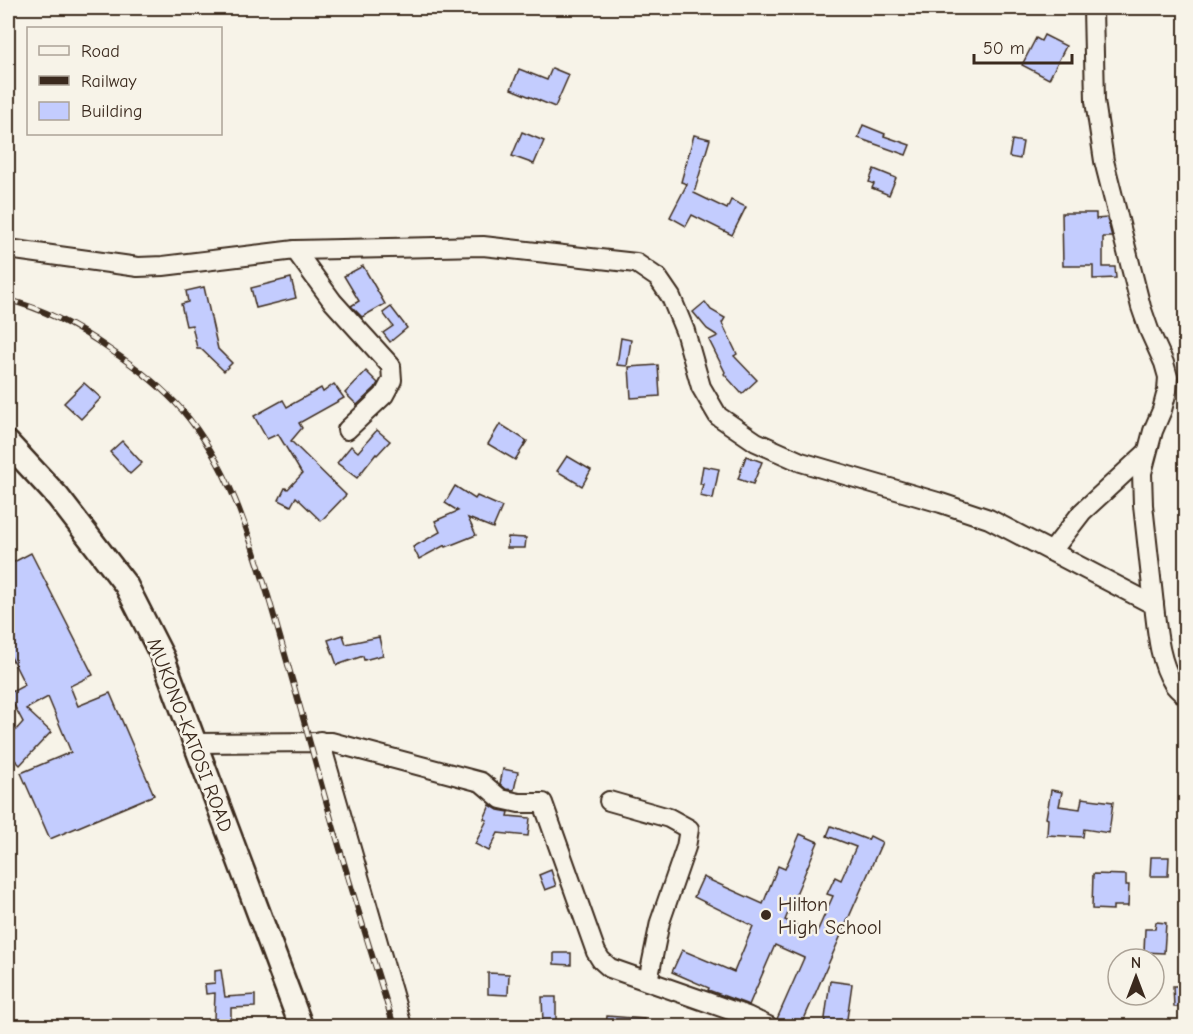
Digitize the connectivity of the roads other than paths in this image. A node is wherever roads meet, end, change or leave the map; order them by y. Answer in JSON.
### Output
{"nodes":[{"id":1,"x":1093,"y":8,"type":"edge"},
{"id":2,"x":8,"y":249,"type":"edge"},
{"id":3,"x":295,"y":250,"type":"junction"},
{"id":4,"x":347,"y":430,"type":"dead end"},
{"id":5,"x":8,"y":443,"type":"edge"},
{"id":6,"x":1146,"y":453,"type":"junction"},
{"id":7,"x":1052,"y":552,"type":"junction"},
{"id":8,"x":1155,"y":605,"type":"junction"},
{"id":9,"x":1185,"y":696,"type":"edge"},
{"id":10,"x":320,"y":741,"type":"junction"},
{"id":11,"x":194,"y":743,"type":"junction"},
{"id":12,"x":609,"y":801,"type":"dead end"},
{"id":13,"x":648,"y":981,"type":"junction"},
{"id":14,"x":301,"y":1026,"type":"edge"},
{"id":15,"x":402,"y":1026,"type":"edge"},
{"id":16,"x":768,"y":1026,"type":"edge"}],
"edges":[{"from":1,"to":6,"type":"street"},
{"from":2,"to":3,"type":"street"},
{"from":3,"to":4,"type":"street"},
{"from":3,"to":7,"type":"street"},
{"from":5,"to":11,"type":"main road","name":"MUKONO-KATOSI ROAD"},
{"from":6,"to":7,"type":"street"},
{"from":6,"to":8,"type":"street"},
{"from":7,"to":8,"type":"street"},
{"from":8,"to":9,"type":"street"},
{"from":10,"to":11,"type":"street"},
{"from":10,"to":13,"type":"street"},
{"from":10,"to":15,"type":"street"},
{"from":11,"to":14,"type":"main road","name":"MUKONO-KATOSI ROAD"},
{"from":12,"to":13,"type":"street"},
{"from":13,"to":16,"type":"street"}]}
